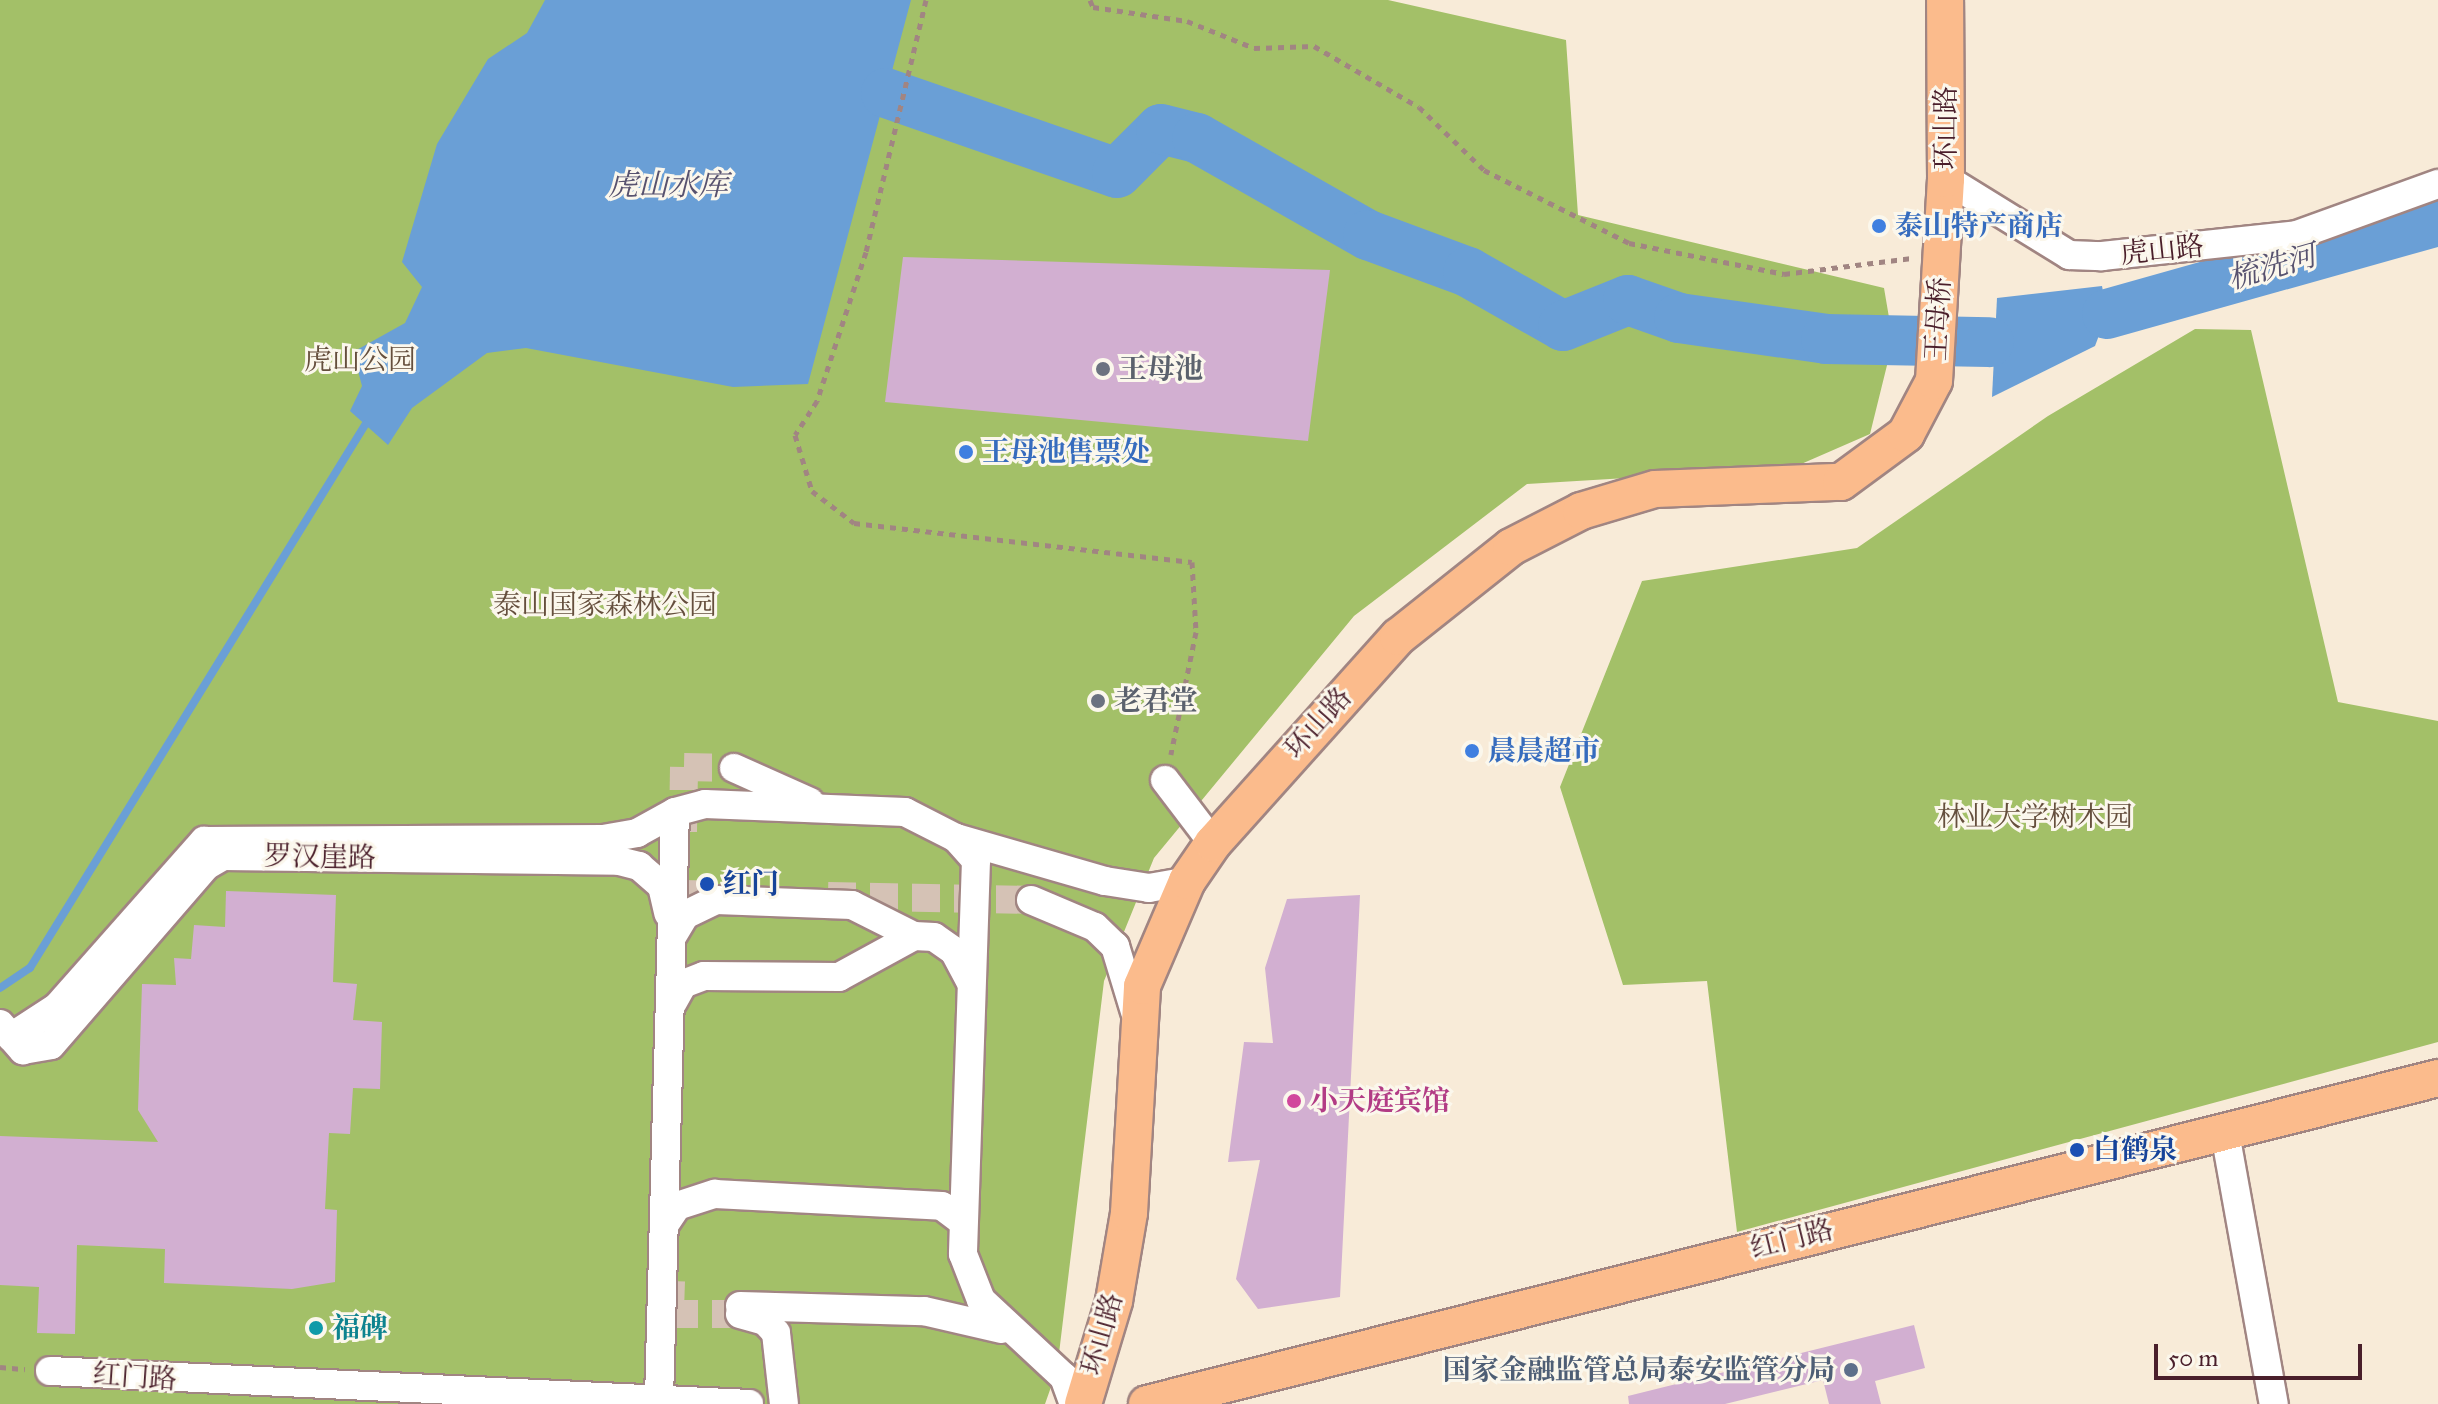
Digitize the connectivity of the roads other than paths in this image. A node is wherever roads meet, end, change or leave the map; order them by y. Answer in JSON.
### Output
{"nodes":[{"id":1,"x":1945,"y":0,"type":"edge"},
{"id":2,"x":1946,"y":179,"type":"junction"},
{"id":3,"x":2438,"y":184,"type":"edge"},
{"id":4,"x":1941,"y":256,"type":"joint"},
{"id":5,"x":1934,"y":381,"type":"joint"},
{"id":6,"x":734,"y":768,"type":"tunnel mouth"},
{"id":7,"x":1165,"y":780,"type":"road end"},
{"id":8,"x":830,"y":808,"type":"junction"},
{"id":9,"x":675,"y":812,"type":"junction"},
{"id":10,"x":956,"y":838,"type":"junction"},
{"id":11,"x":1213,"y":843,"type":"junction"},
{"id":12,"x":1187,"y":881,"type":"junction"},
{"id":13,"x":1031,"y":900,"type":"tunnel mouth"},
{"id":14,"x":673,"y":935,"type":"junction"},
{"id":15,"x":914,"y":936,"type":"junction"},
{"id":16,"x":970,"y":981,"type":"junction"},
{"id":17,"x":673,"y":1002,"type":"junction"},
{"id":18,"x":1139,"y":1028,"type":"junction"},
{"id":19,"x":5,"y":1030,"type":"edge"},
{"id":20,"x":2438,"y":1078,"type":"edge"},
{"id":21,"x":2225,"y":1133,"type":"junction"},
{"id":22,"x":962,"y":1221,"type":"junction"},
{"id":23,"x":665,"y":1224,"type":"junction"},
{"id":24,"x":1020,"y":1338,"type":"junction"},
{"id":25,"x":50,"y":1371,"type":"dead end"},
{"id":26,"x":659,"y":1399,"type":"junction"},
{"id":27,"x":749,"y":1404,"type":"edge"},
{"id":28,"x":784,"y":1404,"type":"edge"},
{"id":29,"x":1074,"y":1404,"type":"edge"},
{"id":30,"x":1083,"y":1404,"type":"edge"},
{"id":31,"x":1147,"y":1404,"type":"edge"},
{"id":32,"x":2274,"y":1404,"type":"edge"}],
"edges":[{"from":1,"to":2,"type":"main road","name":"环山路"},
{"from":2,"to":3,"type":"street","name":"虎山路"},
{"from":2,"to":4,"type":"main road","name":"环山路"},
{"from":4,"to":5,"type":"main road","name":"王母桥"},
{"from":5,"to":11,"type":"main road","name":"环山路"},
{"from":6,"to":8,"type":"street"},
{"from":7,"to":11,"type":"street"},
{"from":8,"to":9,"type":"street","name":"罗汉崖路"},
{"from":8,"to":10,"type":"street","name":"罗汉崖路"},
{"from":9,"to":14,"type":"street"},
{"from":9,"to":19,"type":"street","name":"罗汉崖路"},
{"from":10,"to":12,"type":"street","name":"罗汉崖路"},
{"from":10,"to":16,"type":"street"},
{"from":11,"to":12,"type":"main road","name":"环山路"},
{"from":12,"to":18,"type":"main road","name":"环山路"},
{"from":13,"to":18,"type":"street"},
{"from":14,"to":15,"type":"street"},
{"from":14,"to":17,"type":"street"},
{"from":14,"to":19,"type":"street","name":"罗汉崖路"},
{"from":15,"to":16,"type":"street"},
{"from":15,"to":17,"type":"street"},
{"from":16,"to":22,"type":"street"},
{"from":17,"to":23,"type":"street"},
{"from":18,"to":30,"type":"main road","name":"环山路"},
{"from":20,"to":21,"type":"main road","name":"红门路"},
{"from":21,"to":31,"type":"main road","name":"红门路"},
{"from":21,"to":32,"type":"street"},
{"from":22,"to":23,"type":"street"},
{"from":22,"to":24,"type":"street"},
{"from":23,"to":26,"type":"street"},
{"from":24,"to":28,"type":"street"},
{"from":24,"to":29,"type":"street"},
{"from":25,"to":26,"type":"street","name":"红门路"},
{"from":26,"to":27,"type":"street","name":"红门路"}]}
